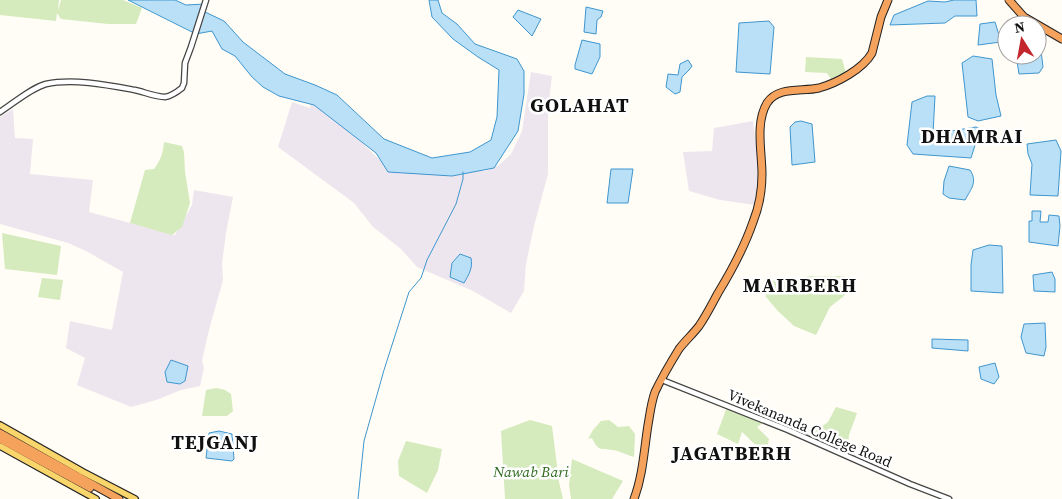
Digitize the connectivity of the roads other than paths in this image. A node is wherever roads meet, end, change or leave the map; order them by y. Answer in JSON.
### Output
{"nodes":[{"id":1,"x":888,"y":0,"type":"edge"},
{"id":2,"x":1009,"y":0,"type":"edge"},
{"id":3,"x":206,"y":2,"type":"edge"},
{"id":4,"x":1062,"y":39,"type":"edge"},
{"id":5,"x":0,"y":112,"type":"edge"},
{"id":6,"x":662,"y":380,"type":"junction"},
{"id":7,"x":0,"y":425,"type":"edge"},
{"id":8,"x":0,"y":433,"type":"edge"},
{"id":9,"x":0,"y":439,"type":"edge"},
{"id":10,"x":0,"y":446,"type":"edge"},
{"id":11,"x":96,"y":499,"type":"edge"},
{"id":12,"x":110,"y":499,"type":"edge"},
{"id":13,"x":119,"y":499,"type":"edge"},
{"id":14,"x":135,"y":499,"type":"edge"},
{"id":15,"x":634,"y":499,"type":"edge"},
{"id":16,"x":949,"y":499,"type":"edge"}],
"edges":[{"from":1,"to":6,"type":"highway"},
{"from":2,"to":4,"type":"highway"},
{"from":3,"to":5,"type":"street"},
{"from":6,"to":15,"type":"highway"},
{"from":6,"to":16,"type":"street","name":"Vivekananda College Road"},
{"from":7,"to":14,"type":"main road"},
{"from":8,"to":13,"type":"highway"},
{"from":9,"to":12,"type":"highway"},
{"from":10,"to":11,"type":"main road"}]}
